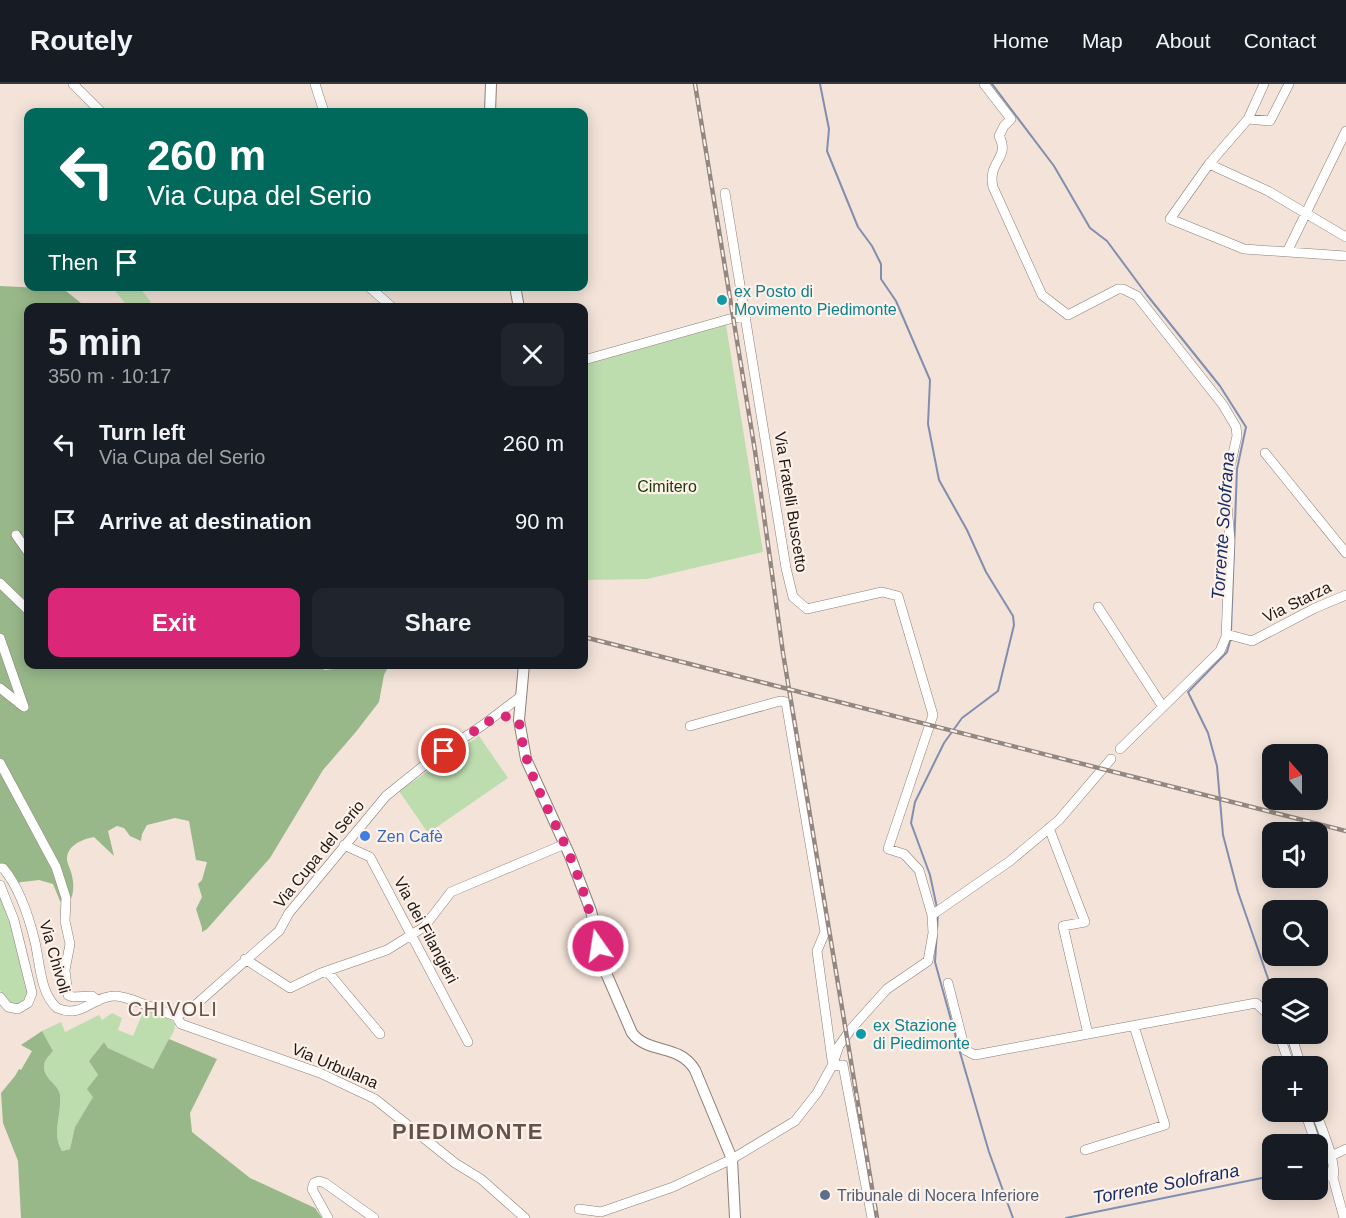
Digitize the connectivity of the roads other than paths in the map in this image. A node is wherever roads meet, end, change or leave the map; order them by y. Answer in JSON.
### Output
{"nodes":[{"id":1,"x":73,"y":84,"type":"edge"},
{"id":2,"x":315,"y":84,"type":"edge"},
{"id":3,"x":491,"y":84,"type":"edge"},
{"id":4,"x":984,"y":84,"type":"edge"},
{"id":5,"x":1264,"y":84,"type":"edge"},
{"id":6,"x":1289,"y":84,"type":"edge"},
{"id":7,"x":97,"y":108,"type":"edge"},
{"id":8,"x":323,"y":108,"type":"edge"},
{"id":9,"x":490,"y":108,"type":"edge"},
{"id":10,"x":1248,"y":118,"type":"junction"},
{"id":11,"x":1346,"y":131,"type":"edge"},
{"id":12,"x":1209,"y":164,"type":"junction"},
{"id":13,"x":725,"y":193,"type":"dead end"},
{"id":14,"x":1305,"y":212,"type":"junction"},
{"id":15,"x":1346,"y":237,"type":"edge"},
{"id":16,"x":1287,"y":252,"type":"junction"},
{"id":17,"x":1346,"y":256,"type":"edge"},
{"id":18,"x":374,"y":291,"type":"edge"},
{"id":19,"x":387,"y":303,"type":"edge"},
{"id":20,"x":746,"y":316,"type":"junction"},
{"id":21,"x":588,"y":359,"type":"edge"},
{"id":22,"x":1265,"y":453,"type":"dead end"},
{"id":23,"x":16,"y":535,"type":"dead end"},
{"id":24,"x":24,"y":546,"type":"edge"},
{"id":25,"x":1346,"y":553,"type":"edge"},
{"id":26,"x":0,"y":583,"type":"edge"},
{"id":27,"x":1346,"y":595,"type":"edge"},
{"id":28,"x":24,"y":606,"type":"edge"},
{"id":29,"x":1098,"y":607,"type":"dead end"},
{"id":30,"x":1230,"y":635,"type":"junction"},
{"id":31,"x":0,"y":638,"type":"edge"},
{"id":32,"x":523,"y":669,"type":"edge"},
{"id":33,"x":0,"y":688,"type":"edge"},
{"id":34,"x":520,"y":697,"type":"junction"},
{"id":35,"x":1163,"y":707,"type":"junction"},
{"id":36,"x":494,"y":718,"type":"junction"},
{"id":37,"x":519,"y":720,"type":"junction"},
{"id":38,"x":690,"y":726,"type":"dead end"},
{"id":39,"x":1120,"y":750,"type":"dead end"},
{"id":40,"x":1111,"y":759,"type":"dead end"},
{"id":41,"x":0,"y":763,"type":"edge"},
{"id":42,"x":1049,"y":828,"type":"junction"},
{"id":43,"x":565,"y":844,"type":"junction"},
{"id":44,"x":344,"y":845,"type":"junction"},
{"id":45,"x":0,"y":868,"type":"edge"},
{"id":46,"x":0,"y":885,"type":"edge"},
{"id":47,"x":937,"y":912,"type":"junction"},
{"id":48,"x":412,"y":936,"type":"junction"},
{"id":49,"x":245,"y":959,"type":"junction"},
{"id":50,"x":327,"y":971,"type":"junction"},
{"id":51,"x":948,"y":982,"type":"dead end"},
{"id":52,"x":0,"y":997,"type":"edge"},
{"id":53,"x":98,"y":1001,"type":"junction"},
{"id":54,"x":1262,"y":1008,"type":"edge"},
{"id":55,"x":176,"y":1016,"type":"junction"},
{"id":56,"x":1134,"y":1026,"type":"junction"},
{"id":57,"x":380,"y":1034,"type":"dead end"},
{"id":58,"x":1088,"y":1034,"type":"junction"},
{"id":59,"x":468,"y":1042,"type":"dead end"},
{"id":60,"x":832,"y":1066,"type":"junction"},
{"id":61,"x":1319,"y":1122,"type":"edge"},
{"id":62,"x":1346,"y":1149,"type":"edge"},
{"id":63,"x":1085,"y":1150,"type":"dead end"},
{"id":64,"x":1331,"y":1156,"type":"junction"},
{"id":65,"x":732,"y":1159,"type":"junction"},
{"id":66,"x":1328,"y":1175,"type":"edge"},
{"id":67,"x":1333,"y":1178,"type":"junction"},
{"id":68,"x":579,"y":1209,"type":"dead end"},
{"id":69,"x":328,"y":1218,"type":"edge"},
{"id":70,"x":374,"y":1218,"type":"edge"},
{"id":71,"x":525,"y":1218,"type":"edge"},
{"id":72,"x":735,"y":1218,"type":"edge"},
{"id":73,"x":872,"y":1218,"type":"edge"},
{"id":74,"x":1344,"y":1218,"type":"edge"}],
"edges":[{"from":1,"to":7,"type":"street"},
{"from":2,"to":8,"type":"street"},
{"from":3,"to":9,"type":"main road"},
{"from":4,"to":30,"type":"street"},
{"from":5,"to":10,"type":"street"},
{"from":6,"to":10,"type":"street"},
{"from":10,"to":12,"type":"street"},
{"from":11,"to":14,"type":"street"},
{"from":12,"to":14,"type":"street"},
{"from":12,"to":16,"type":"street"},
{"from":13,"to":20,"type":"street","name":"Via Fratelli Buscetto"},
{"from":14,"to":15,"type":"street"},
{"from":14,"to":16,"type":"street"},
{"from":16,"to":17,"type":"street"},
{"from":18,"to":19,"type":"street"},
{"from":20,"to":21,"type":"street"},
{"from":20,"to":47,"type":"street","name":"Via Fratelli Buscetto"},
{"from":22,"to":25,"type":"street"},
{"from":23,"to":24,"type":"street"},
{"from":26,"to":28,"type":"street"},
{"from":27,"to":30,"type":"street","name":"Via Starza"},
{"from":29,"to":35,"type":"street"},
{"from":30,"to":35,"type":"street"},
{"from":31,"to":33,"type":"street"},
{"from":32,"to":34,"type":"main road"},
{"from":34,"to":36,"type":"street","name":"Via Cupa del Serio"},
{"from":34,"to":37,"type":"main road"},
{"from":35,"to":39,"type":"street"},
{"from":36,"to":37,"type":"street"},
{"from":36,"to":44,"type":"street","name":"Via Cupa del Serio"},
{"from":37,"to":43,"type":"main road"},
{"from":38,"to":60,"type":"street"},
{"from":40,"to":42,"type":"street"},
{"from":41,"to":53,"type":"street"},
{"from":42,"to":47,"type":"street"},
{"from":42,"to":58,"type":"street"},
{"from":43,"to":48,"type":"street"},
{"from":43,"to":65,"type":"main road"},
{"from":44,"to":48,"type":"street","name":"Via dei Filangieri"},
{"from":44,"to":49,"type":"street","name":"Via Cupa del Serio"},
{"from":45,"to":53,"type":"street","name":"Via Chivoli"},
{"from":46,"to":52,"type":"street","name":"Via Chivoli"},
{"from":47,"to":60,"type":"street","name":"Via Fratelli Buscetto"},
{"from":48,"to":50,"type":"street"},
{"from":48,"to":59,"type":"street","name":"Via dei Filangieri"},
{"from":49,"to":50,"type":"street"},
{"from":49,"to":55,"type":"street","name":"Via Cupa del Serio"},
{"from":50,"to":57,"type":"street"},
{"from":51,"to":58,"type":"street"},
{"from":53,"to":55,"type":"street","name":"Via Chivoli"},
{"from":54,"to":56,"type":"street"},
{"from":55,"to":71,"type":"street","name":"Via Urbulana"},
{"from":56,"to":58,"type":"street"},
{"from":56,"to":63,"type":"street"},
{"from":60,"to":65,"type":"street"},
{"from":60,"to":73,"type":"street"},
{"from":61,"to":64,"type":"street"},
{"from":62,"to":64,"type":"street"},
{"from":64,"to":67,"type":"street"},
{"from":65,"to":68,"type":"street"},
{"from":65,"to":72,"type":"main road"},
{"from":66,"to":67,"type":"street"},
{"from":67,"to":74,"type":"street"},
{"from":69,"to":70,"type":"street"}]}
